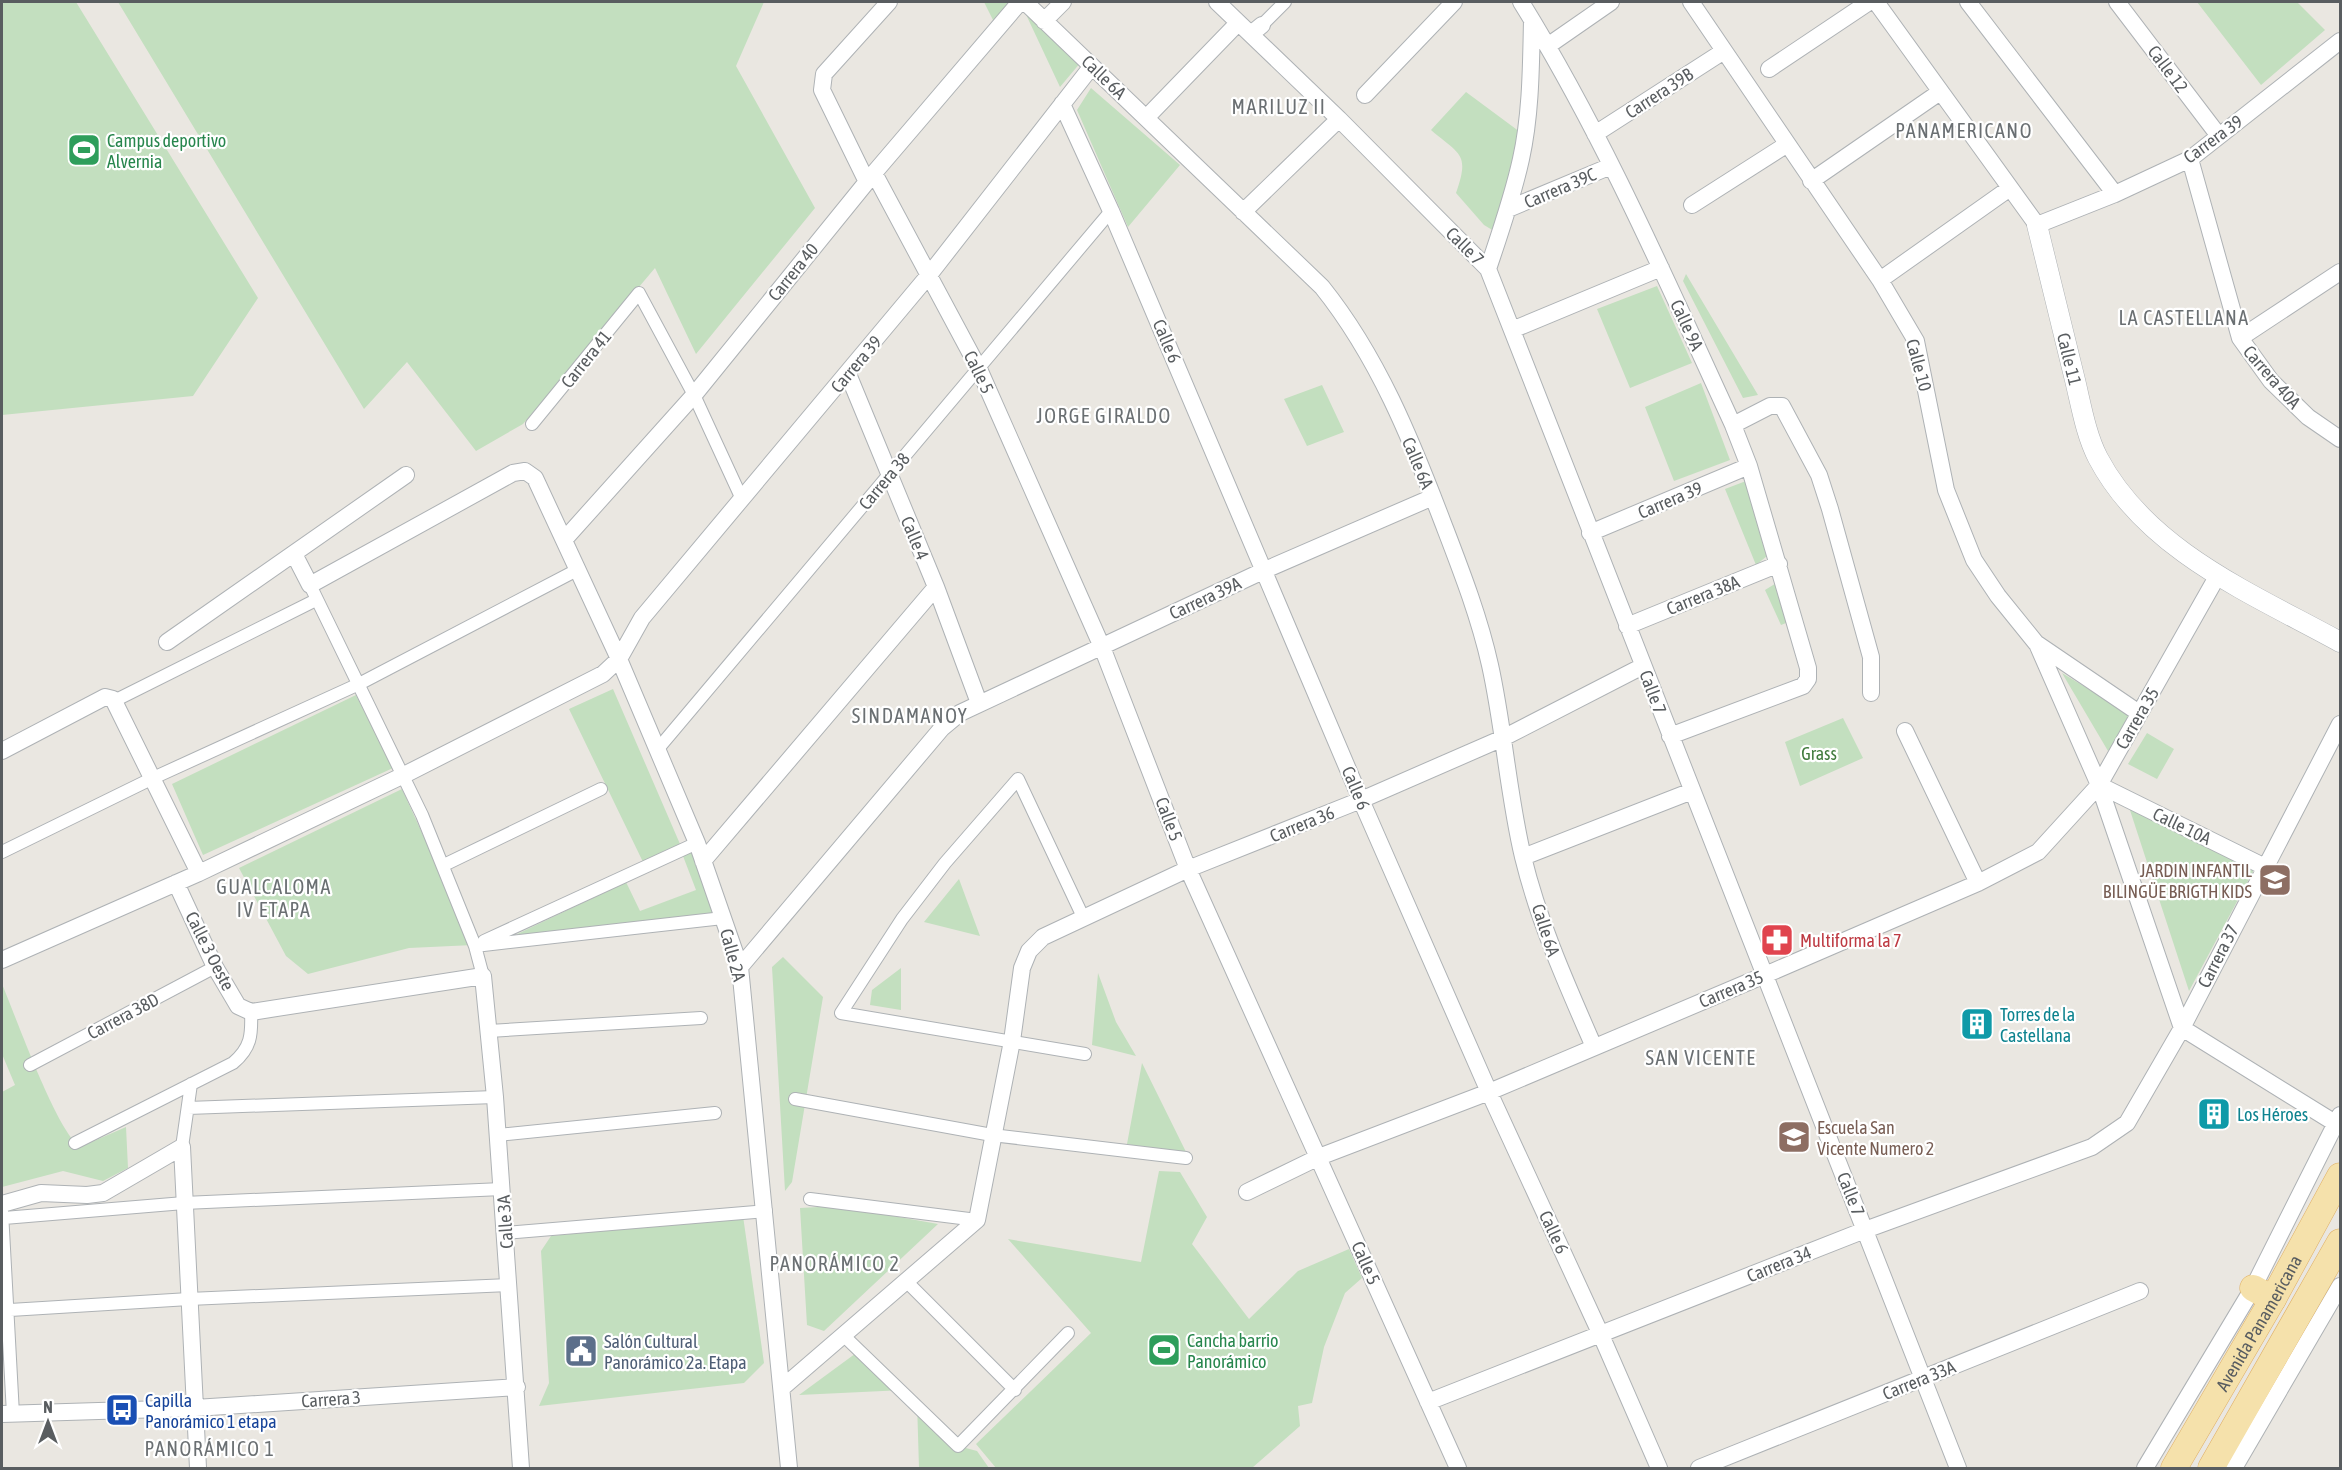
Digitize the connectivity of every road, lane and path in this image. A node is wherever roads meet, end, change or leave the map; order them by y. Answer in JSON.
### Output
{"nodes":[{"id":1,"x":889,"y":2,"type":"edge"},
{"id":2,"x":1020,"y":2,"type":"edge"},
{"id":3,"x":1025,"y":2,"type":"edge"},
{"id":4,"x":1063,"y":2,"type":"edge"},
{"id":5,"x":1217,"y":2,"type":"edge"},
{"id":6,"x":1285,"y":2,"type":"edge"},
{"id":7,"x":1454,"y":2,"type":"edge"},
{"id":8,"x":1521,"y":2,"type":"edge"},
{"id":9,"x":1611,"y":2,"type":"edge"},
{"id":10,"x":1690,"y":2,"type":"edge"},
{"id":11,"x":1869,"y":2,"type":"edge"},
{"id":12,"x":1876,"y":2,"type":"edge"},
{"id":13,"x":1968,"y":2,"type":"edge"},
{"id":14,"x":2117,"y":2,"type":"edge"},
{"id":15,"x":1532,"y":20,"type":"junction"},
{"id":16,"x":1044,"y":21,"type":"junction"},
{"id":17,"x":1250,"y":27,"type":"junction"},
{"id":18,"x":2340,"y":41,"type":"edge"},
{"id":19,"x":1549,"y":45,"type":"junction"},
{"id":20,"x":1724,"y":51,"type":"junction"},
{"id":21,"x":1092,"y":66,"type":"junction"},
{"id":22,"x":1769,"y":69,"type":"dead end"},
{"id":23,"x":1940,"y":92,"type":"junction"},
{"id":24,"x":1365,"y":94,"type":"dead end"},
{"id":25,"x":1062,"y":104,"type":"junction"},
{"id":26,"x":1146,"y":118,"type":"junction"},
{"id":27,"x":1339,"y":119,"type":"junction"},
{"id":28,"x":1595,"y":134,"type":"junction"},
{"id":29,"x":2219,"y":136,"type":"junction"},
{"id":30,"x":1786,"y":145,"type":"junction"},
{"id":31,"x":2190,"y":159,"type":"junction"},
{"id":32,"x":1611,"y":166,"type":"junction"},
{"id":33,"x":871,"y":177,"type":"junction"},
{"id":34,"x":1811,"y":181,"type":"junction"},
{"id":35,"x":2010,"y":188,"type":"junction"},
{"id":36,"x":2115,"y":194,"type":"junction"},
{"id":37,"x":1692,"y":205,"type":"dead end"},
{"id":38,"x":1508,"y":209,"type":"junction"},
{"id":39,"x":1111,"y":211,"type":"junction"},
{"id":40,"x":1243,"y":212,"type":"junction"},
{"id":41,"x":2037,"y":225,"type":"junction"},
{"id":42,"x":1660,"y":268,"type":"junction"},
{"id":43,"x":1488,"y":269,"type":"junction"},
{"id":44,"x":2340,"y":272,"type":"edge"},
{"id":45,"x":929,"y":275,"type":"junction"},
{"id":46,"x":1880,"y":280,"type":"junction"},
{"id":47,"x":1512,"y":330,"type":"junction"},
{"id":48,"x":2240,"y":338,"type":"junction"},
{"id":49,"x":979,"y":369,"type":"junction"},
{"id":50,"x":848,"y":374,"type":"junction"},
{"id":51,"x":694,"y":395,"type":"junction"},
{"id":52,"x":532,"y":424,"type":"dead end"},
{"id":53,"x":1733,"y":425,"type":"junction"},
{"id":54,"x":2340,"y":439,"type":"edge"},
{"id":55,"x":1749,"y":466,"type":"junction"},
{"id":56,"x":406,"y":475,"type":"dead end"},
{"id":57,"x":889,"y":476,"type":"junction"},
{"id":58,"x":741,"y":497,"type":"junction"},
{"id":59,"x":1433,"y":497,"type":"junction"},
{"id":60,"x":1590,"y":533,"type":"junction"},
{"id":61,"x":564,"y":540,"type":"junction"},
{"id":62,"x":294,"y":554,"type":"junction"},
{"id":63,"x":1779,"y":564,"type":"junction"},
{"id":64,"x":577,"y":570,"type":"junction"},
{"id":65,"x":1265,"y":570,"type":"junction"},
{"id":66,"x":2218,"y":575,"type":"junction"},
{"id":67,"x":936,"y":587,"type":"junction"},
{"id":68,"x":313,"y":593,"type":"junction"},
{"id":69,"x":1627,"y":626,"type":"junction"},
{"id":70,"x":167,"y":642,"type":"dead end"},
{"id":71,"x":2340,"y":642,"type":"edge"},
{"id":72,"x":2036,"y":643,"type":"junction"},
{"id":73,"x":1102,"y":647,"type":"junction"},
{"id":74,"x":619,"y":660,"type":"junction"},
{"id":75,"x":1643,"y":666,"type":"junction"},
{"id":76,"x":359,"y":684,"type":"junction"},
{"id":77,"x":1871,"y":693,"type":"dead end"},
{"id":78,"x":114,"y":701,"type":"junction"},
{"id":79,"x":979,"y":703,"type":"junction"},
{"id":80,"x":2139,"y":713,"type":"junction"},
{"id":81,"x":2340,"y":724,"type":"edge"},
{"id":82,"x":1905,"y":731,"type":"dead end"},
{"id":83,"x":1670,"y":736,"type":"junction"},
{"id":84,"x":1503,"y":738,"type":"junction"},
{"id":85,"x":657,"y":750,"type":"junction"},
{"id":86,"x":2,"y":751,"type":"edge"},
{"id":87,"x":404,"y":775,"type":"junction"},
{"id":88,"x":150,"y":779,"type":"junction"},
{"id":89,"x":2099,"y":785,"type":"junction"},
{"id":90,"x":600,"y":789,"type":"dead end"},
{"id":91,"x":1692,"y":790,"type":"junction"},
{"id":92,"x":1361,"y":800,"type":"junction"},
{"id":93,"x":697,"y":843,"type":"junction"},
{"id":94,"x":2,"y":852,"type":"edge"},
{"id":95,"x":1523,"y":856,"type":"junction"},
{"id":96,"x":703,"y":861,"type":"junction"},
{"id":97,"x":444,"y":865,"type":"junction"},
{"id":98,"x":2265,"y":867,"type":"junction"},
{"id":99,"x":1188,"y":869,"type":"junction"},
{"id":100,"x":199,"y":873,"type":"junction"},
{"id":101,"x":176,"y":883,"type":"junction"},
{"id":102,"x":1978,"y":883,"type":"junction"},
{"id":103,"x":723,"y":918,"type":"junction"},
{"id":104,"x":1084,"y":919,"type":"junction"},
{"id":105,"x":474,"y":946,"type":"junction"},
{"id":106,"x":2,"y":960,"type":"edge"},
{"id":107,"x":215,"y":967,"type":"junction"},
{"id":108,"x":740,"y":967,"type":"junction"},
{"id":109,"x":1765,"y":975,"type":"junction"},
{"id":110,"x":483,"y":976,"type":"junction"},
{"id":111,"x":251,"y":1012,"type":"junction"},
{"id":112,"x":701,"y":1018,"type":"dead end"},
{"id":113,"x":2181,"y":1028,"type":"junction"},
{"id":114,"x":489,"y":1031,"type":"junction"},
{"id":115,"x":1011,"y":1041,"type":"junction"},
{"id":116,"x":1594,"y":1047,"type":"junction"},
{"id":117,"x":1085,"y":1054,"type":"dead end"},
{"id":118,"x":30,"y":1065,"type":"dead end"},
{"id":119,"x":191,"y":1084,"type":"junction"},
{"id":120,"x":1489,"y":1092,"type":"junction"},
{"id":121,"x":495,"y":1097,"type":"junction"},
{"id":122,"x":795,"y":1099,"type":"dead end"},
{"id":123,"x":188,"y":1108,"type":"junction"},
{"id":124,"x":715,"y":1113,"type":"dead end"},
{"id":125,"x":2338,"y":1119,"type":"edge"},
{"id":126,"x":2127,"y":1123,"type":"joint"},
{"id":127,"x":498,"y":1135,"type":"junction"},
{"id":128,"x":992,"y":1135,"type":"junction"},
{"id":129,"x":75,"y":1143,"type":"dead end"},
{"id":130,"x":182,"y":1147,"type":"junction"},
{"id":131,"x":1320,"y":1157,"type":"junction"},
{"id":132,"x":1185,"y":1158,"type":"dead end"},
{"id":133,"x":2340,"y":1176,"type":"edge"},
{"id":134,"x":502,"y":1189,"type":"junction"},
{"id":135,"x":1247,"y":1192,"type":"dead end"},
{"id":136,"x":810,"y":1199,"type":"dead end"},
{"id":137,"x":184,"y":1203,"type":"junction"},
{"id":138,"x":2,"y":1210,"type":"edge"},
{"id":139,"x":766,"y":1211,"type":"junction"},
{"id":140,"x":977,"y":1220,"type":"junction"},
{"id":141,"x":1865,"y":1230,"type":"junction"},
{"id":142,"x":506,"y":1233,"type":"junction"},
{"id":143,"x":2340,"y":1242,"type":"edge"},
{"id":144,"x":906,"y":1281,"type":"junction"},
{"id":145,"x":509,"y":1285,"type":"junction"},
{"id":146,"x":2340,"y":1286,"type":"edge"},
{"id":147,"x":2140,"y":1291,"type":"dead end"},
{"id":148,"x":2263,"y":1294,"type":"junction"},
{"id":149,"x":189,"y":1299,"type":"junction"},
{"id":150,"x":10,"y":1310,"type":"junction"},
{"id":151,"x":1068,"y":1333,"type":"dead end"},
{"id":152,"x":843,"y":1335,"type":"junction"},
{"id":153,"x":1601,"y":1335,"type":"junction"},
{"id":154,"x":1924,"y":1378,"type":"junction"},
{"id":155,"x":517,"y":1387,"type":"junction"},
{"id":156,"x":782,"y":1388,"type":"junction"},
{"id":157,"x":1015,"y":1390,"type":"junction"},
{"id":158,"x":1428,"y":1402,"type":"junction"},
{"id":159,"x":195,"y":1408,"type":"junction"},
{"id":160,"x":7,"y":1414,"type":"edge"},
{"id":161,"x":198,"y":1468,"type":"edge"},
{"id":162,"x":521,"y":1468,"type":"edge"},
{"id":163,"x":789,"y":1468,"type":"edge"},
{"id":164,"x":1458,"y":1468,"type":"edge"},
{"id":165,"x":1659,"y":1468,"type":"edge"},
{"id":166,"x":1699,"y":1468,"type":"edge"},
{"id":167,"x":1958,"y":1468,"type":"edge"},
{"id":168,"x":2145,"y":1468,"type":"edge"},
{"id":169,"x":2174,"y":1468,"type":"edge"},
{"id":170,"x":2211,"y":1468,"type":"edge"},
{"id":171,"x":2234,"y":1468,"type":"edge"}],
"edges":[{"from":1,"to":33,"type":"street","name":"Calle 5"},
{"from":2,"to":33,"type":"street","name":"Carrera 40"},
{"from":3,"to":16,"type":"street","name":"Calle 6A"},
{"from":4,"to":16,"type":"street"},
{"from":5,"to":17,"type":"street","name":"Calle 7"},
{"from":6,"to":17,"type":"street"},
{"from":7,"to":24,"type":"street"},
{"from":8,"to":15,"type":"street","name":"Calle 9A"},
{"from":9,"to":19,"type":"street"},
{"from":10,"to":20,"type":"street","name":"Calle 10"},
{"from":11,"to":22,"type":"street"},
{"from":12,"to":23,"type":"street","name":"Calle 11"},
{"from":13,"to":36,"type":"street"},
{"from":14,"to":29,"type":"street","name":"Calle 12"},
{"from":15,"to":19,"type":"street","name":"Calle 9A"},
{"from":15,"to":38,"type":"street"},
{"from":16,"to":21,"type":"street","name":"Calle 6A"},
{"from":17,"to":26,"type":"street"},
{"from":17,"to":27,"type":"street","name":"Calle 7"},
{"from":18,"to":29,"type":"street","name":"Carrera 39"},
{"from":19,"to":28,"type":"street","name":"Calle 9A"},
{"from":20,"to":28,"type":"street","name":"Carrera 39B"},
{"from":20,"to":30,"type":"street","name":"Calle 10"},
{"from":21,"to":25,"type":"street","name":"Carrera 39"},
{"from":21,"to":26,"type":"street","name":"Calle 6A"},
{"from":23,"to":34,"type":"street"},
{"from":23,"to":35,"type":"street","name":"Calle 11"},
{"from":25,"to":39,"type":"street","name":"Calle 6"},
{"from":25,"to":45,"type":"street","name":"Carrera 39"},
{"from":26,"to":40,"type":"street","name":"Calle 6A"},
{"from":27,"to":40,"type":"street"},
{"from":27,"to":43,"type":"street","name":"Calle 7"},
{"from":28,"to":32,"type":"street","name":"Calle 9A"},
{"from":29,"to":31,"type":"street","name":"Carrera 39"},
{"from":30,"to":34,"type":"street","name":"Calle 10"},
{"from":30,"to":37,"type":"street"},
{"from":31,"to":36,"type":"street","name":"Carrera 39"},
{"from":31,"to":48,"type":"street","name":"Carrera 40A"},
{"from":32,"to":38,"type":"street","name":"Carrera 39C"},
{"from":32,"to":42,"type":"street","name":"Calle 9A"},
{"from":33,"to":45,"type":"street","name":"Calle 5"},
{"from":33,"to":51,"type":"street","name":"Carrera 40"},
{"from":34,"to":46,"type":"street","name":"Calle 10"},
{"from":35,"to":41,"type":"street","name":"Calle 11"},
{"from":35,"to":46,"type":"street"},
{"from":36,"to":41,"type":"street","name":"Carrera 39"},
{"from":38,"to":43,"type":"street"},
{"from":39,"to":49,"type":"street","name":"Carrera 38"},
{"from":39,"to":65,"type":"street","name":"Calle 6"},
{"from":40,"to":59,"type":"street","name":"Calle 6A"},
{"from":41,"to":66,"type":"street","name":"Calle 11"},
{"from":42,"to":47,"type":"street"},
{"from":42,"to":53,"type":"street","name":"Calle 9A"},
{"from":43,"to":47,"type":"street","name":"Calle 7"},
{"from":44,"to":48,"type":"street"},
{"from":45,"to":49,"type":"street","name":"Calle 5"},
{"from":45,"to":50,"type":"street","name":"Carrera 39"},
{"from":46,"to":72,"type":"street","name":"Calle 10"},
{"from":47,"to":60,"type":"street","name":"Calle 7"},
{"from":48,"to":54,"type":"street","name":"Carrera 40A"},
{"from":49,"to":57,"type":"street","name":"Carrera 38"},
{"from":49,"to":73,"type":"street","name":"Calle 5"},
{"from":50,"to":57,"type":"street","name":"Calle 4"},
{"from":50,"to":58,"type":"street","name":"Carrera 39"},
{"from":51,"to":52,"type":"street","name":"Carrera 41"},
{"from":51,"to":58,"type":"street"},
{"from":51,"to":61,"type":"street","name":"Carrera 40"},
{"from":53,"to":55,"type":"street","name":"Calle 9A"},
{"from":53,"to":77,"type":"street"},
{"from":55,"to":60,"type":"street","name":"Carrera 39"},
{"from":55,"to":63,"type":"street","name":"Calle 9A"},
{"from":56,"to":62,"type":"street"},
{"from":57,"to":67,"type":"street","name":"Calle 4"},
{"from":57,"to":85,"type":"street","name":"Carrera 38"},
{"from":58,"to":74,"type":"street","name":"Carrera 39"},
{"from":59,"to":65,"type":"street","name":"Carrera 39A"},
{"from":59,"to":84,"type":"street","name":"Calle 6A"},
{"from":60,"to":69,"type":"street","name":"Calle 7"},
{"from":61,"to":64,"type":"street","name":"Calle 2A"},
{"from":61,"to":68,"type":"street","name":"Calle 2A"},
{"from":62,"to":68,"type":"street"},
{"from":62,"to":70,"type":"street"},
{"from":63,"to":69,"type":"street","name":"Carrera 38A"},
{"from":63,"to":83,"type":"street","name":"Calle 9A"},
{"from":64,"to":74,"type":"street","name":"Calle 2A"},
{"from":64,"to":76,"type":"street"},
{"from":65,"to":73,"type":"street","name":"Carrera 39A"},
{"from":65,"to":92,"type":"street","name":"Calle 6"},
{"from":66,"to":71,"type":"street","name":"Calle 11"},
{"from":66,"to":80,"type":"street","name":"Carrera 35"},
{"from":67,"to":79,"type":"street","name":"Calle 4"},
{"from":67,"to":96,"type":"street"},
{"from":68,"to":76,"type":"street"},
{"from":68,"to":78,"type":"street"},
{"from":69,"to":75,"type":"street","name":"Calle 7"},
{"from":72,"to":80,"type":"street","name":"Calle 10"},
{"from":72,"to":89,"type":"street"},
{"from":73,"to":79,"type":"street","name":"Carrera 39A"},
{"from":73,"to":99,"type":"street","name":"Calle 5"},
{"from":74,"to":85,"type":"street","name":"Calle 2A"},
{"from":74,"to":87,"type":"street"},
{"from":75,"to":83,"type":"street","name":"Calle 7"},
{"from":75,"to":84,"type":"street","name":"Carrera 36"},
{"from":76,"to":87,"type":"street"},
{"from":76,"to":88,"type":"street"},
{"from":78,"to":86,"type":"street"},
{"from":78,"to":88,"type":"street"},
{"from":79,"to":108,"type":"street","name":"Carrera 39A"},
{"from":80,"to":89,"type":"street","name":"Carrera 35"},
{"from":81,"to":98,"type":"street","name":"Carrera 37"},
{"from":82,"to":102,"type":"street"},
{"from":83,"to":91,"type":"street","name":"Calle 7"},
{"from":84,"to":92,"type":"street","name":"Carrera 36"},
{"from":84,"to":95,"type":"street","name":"Calle 6A"},
{"from":85,"to":93,"type":"street","name":"Calle 2A"},
{"from":87,"to":97,"type":"street"},
{"from":87,"to":100,"type":"street"},
{"from":88,"to":94,"type":"street"},
{"from":88,"to":100,"type":"street"},
{"from":89,"to":98,"type":"street","name":"Calle 10A"},
{"from":89,"to":102,"type":"street","name":"Carrera 35"},
{"from":89,"to":113,"type":"street"},
{"from":90,"to":97,"type":"street"},
{"from":91,"to":95,"type":"street"},
{"from":91,"to":109,"type":"street","name":"Calle 7"},
{"from":92,"to":99,"type":"street","name":"Carrera 36"},
{"from":92,"to":120,"type":"street","name":"Calle 6"},
{"from":93,"to":96,"type":"street","name":"Calle 2A"},
{"from":93,"to":105,"type":"street"},
{"from":95,"to":116,"type":"street","name":"Calle 6A"},
{"from":96,"to":103,"type":"street","name":"Calle 2A"},
{"from":97,"to":105,"type":"street"},
{"from":98,"to":113,"type":"street","name":"Carrera 37"},
{"from":99,"to":104,"type":"street","name":"Carrera 36"},
{"from":99,"to":131,"type":"street","name":"Calle 5"},
{"from":100,"to":101,"type":"street"},
{"from":101,"to":106,"type":"street"},
{"from":101,"to":107,"type":"street","name":"Calle 3 Oeste"},
{"from":102,"to":109,"type":"street","name":"Carrera 35"},
{"from":103,"to":105,"type":"street"},
{"from":103,"to":108,"type":"street","name":"Calle 2A"},
{"from":104,"to":115,"type":"street","name":"Carrera 36"},
{"from":104,"to":115,"type":"street"},
{"from":105,"to":110,"type":"street"},
{"from":107,"to":111,"type":"street","name":"Calle 3 Oeste"},
{"from":107,"to":118,"type":"street","name":"Carrera 38D"},
{"from":108,"to":139,"type":"street","name":"Calle 2A"},
{"from":109,"to":116,"type":"street","name":"Carrera 35"},
{"from":109,"to":141,"type":"street","name":"Calle 7"},
{"from":110,"to":111,"type":"street"},
{"from":110,"to":114,"type":"street","name":"Calle 3A"},
{"from":111,"to":119,"type":"street"},
{"from":112,"to":114,"type":"street"},
{"from":113,"to":125,"type":"street"},
{"from":113,"to":126,"type":"street","name":"Carrera 37"},
{"from":114,"to":121,"type":"street","name":"Calle 3A"},
{"from":115,"to":117,"type":"street"},
{"from":115,"to":128,"type":"street"},
{"from":116,"to":120,"type":"street","name":"Carrera 35"},
{"from":119,"to":123,"type":"street"},
{"from":119,"to":129,"type":"street"},
{"from":120,"to":131,"type":"street","name":"Carrera 35"},
{"from":120,"to":153,"type":"street","name":"Calle 6"},
{"from":121,"to":123,"type":"street"},
{"from":121,"to":127,"type":"street","name":"Calle 3A"},
{"from":122,"to":128,"type":"street"},
{"from":123,"to":130,"type":"street"},
{"from":124,"to":127,"type":"street"},
{"from":125,"to":148,"type":"street"},
{"from":126,"to":141,"type":"street","name":"Carrera 34"},
{"from":127,"to":134,"type":"street","name":"Calle 3A"},
{"from":128,"to":132,"type":"street"},
{"from":128,"to":140,"type":"street"},
{"from":130,"to":137,"type":"street"},
{"from":130,"to":138,"type":"street"},
{"from":131,"to":135,"type":"street","name":"Carrera 35"},
{"from":131,"to":158,"type":"street","name":"Calle 5"},
{"from":133,"to":148,"type":"main road","name":"Avenida Panamericana"},
{"from":134,"to":137,"type":"street"},
{"from":134,"to":142,"type":"street","name":"Calle 3A"},
{"from":136,"to":140,"type":"street"},
{"from":137,"to":138,"type":"street"},
{"from":137,"to":149,"type":"street"},
{"from":138,"to":150,"type":"street"},
{"from":139,"to":142,"type":"street"},
{"from":139,"to":156,"type":"street","name":"Calle 2A"},
{"from":140,"to":144,"type":"street"},
{"from":141,"to":153,"type":"street","name":"Carrera 34"},
{"from":141,"to":154,"type":"street","name":"Calle 7"},
{"from":142,"to":145,"type":"street","name":"Calle 3A"},
{"from":143,"to":170,"type":"main road","name":"Avenida Panamericana"},
{"from":144,"to":152,"type":"street"},
{"from":144,"to":157,"type":"street"},
{"from":145,"to":149,"type":"street"},
{"from":145,"to":155,"type":"street","name":"Calle 3A"},
{"from":146,"to":171,"type":"street"},
{"from":147,"to":154,"type":"street","name":"Carrera 33A"},
{"from":148,"to":168,"type":"street"},
{"from":148,"to":169,"type":"main road","name":"Avenida Panamericana"},
{"from":149,"to":150,"type":"street"},
{"from":149,"to":159,"type":"street"},
{"from":150,"to":160,"type":"street"},
{"from":151,"to":157,"type":"street"},
{"from":152,"to":156,"type":"street"},
{"from":152,"to":157,"type":"street"},
{"from":153,"to":158,"type":"street","name":"Carrera 34"},
{"from":153,"to":165,"type":"street","name":"Calle 6"},
{"from":154,"to":166,"type":"street","name":"Carrera 33A"},
{"from":154,"to":167,"type":"street","name":"Calle 7"},
{"from":155,"to":159,"type":"street","name":"Carrera 3"},
{"from":155,"to":162,"type":"street","name":"Calle 3A"},
{"from":156,"to":163,"type":"street","name":"Calle 2A"},
{"from":158,"to":164,"type":"street","name":"Calle 5"},
{"from":159,"to":160,"type":"street","name":"Carrera 3"},
{"from":159,"to":161,"type":"street"}]}
